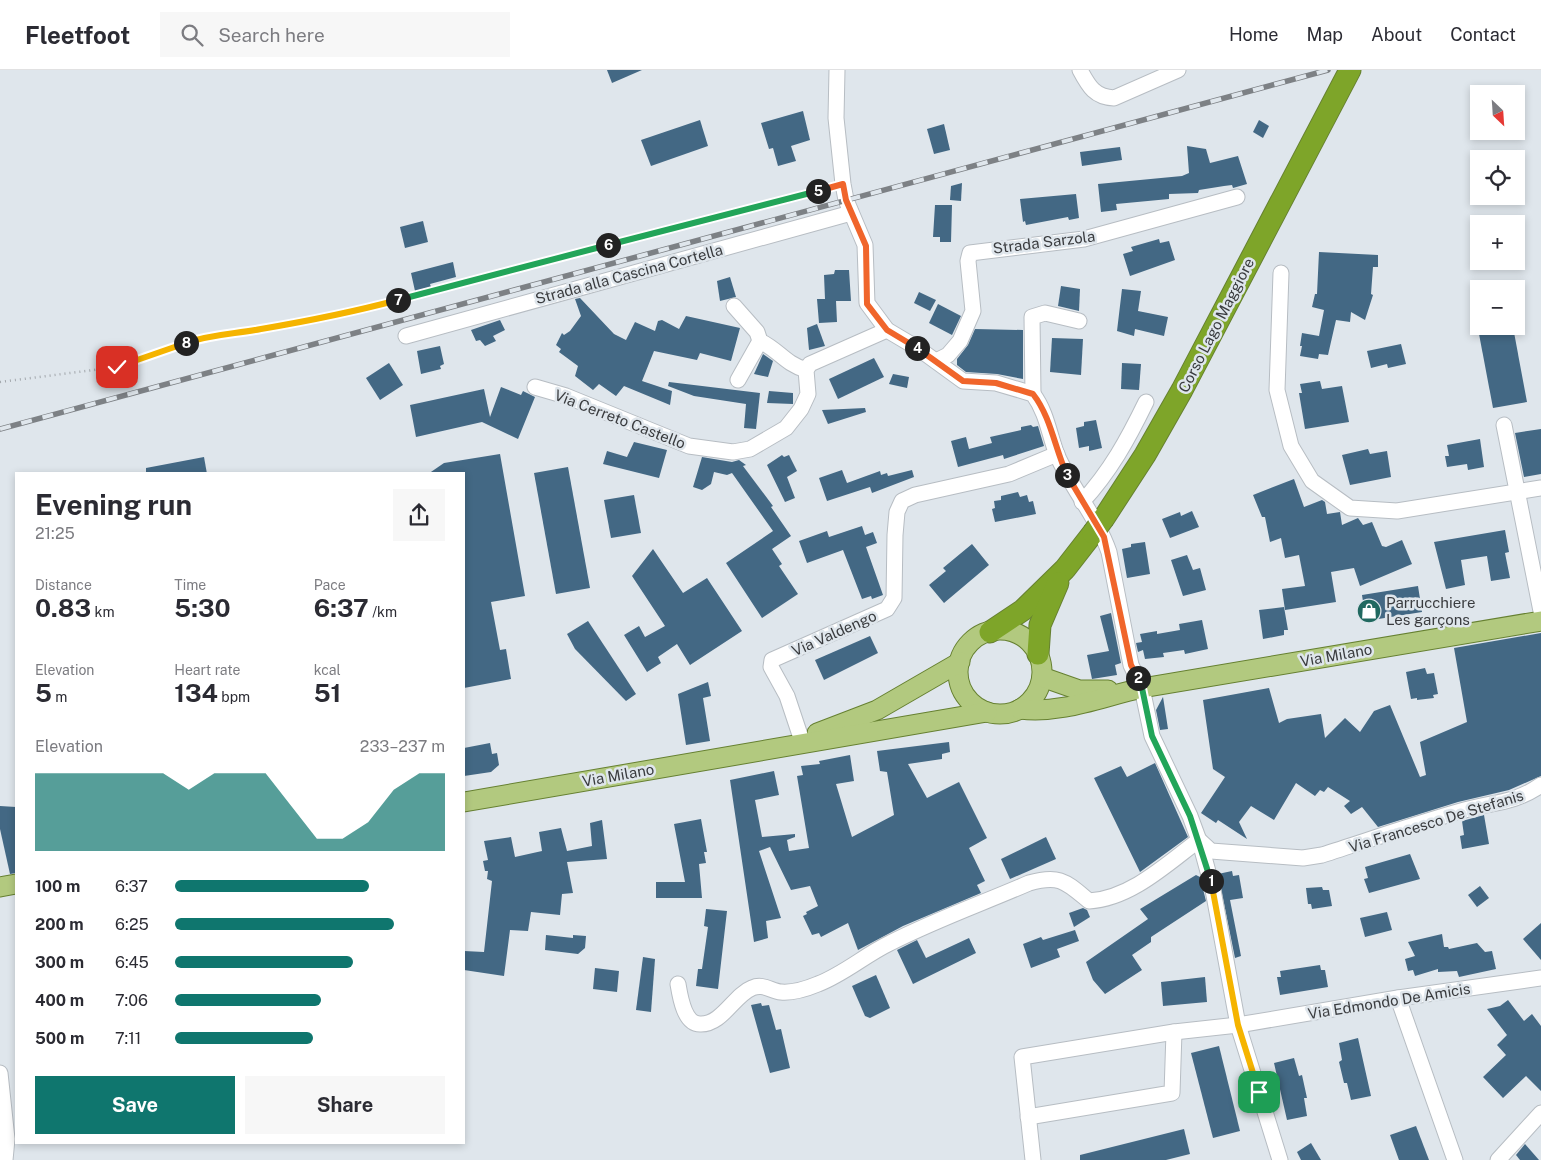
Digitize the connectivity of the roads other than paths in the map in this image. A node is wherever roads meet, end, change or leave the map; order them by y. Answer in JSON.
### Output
{"nodes":[{"id":1,"x":837,"y":70,"type":"edge"},
{"id":2,"x":1080,"y":70,"type":"edge"},
{"id":3,"x":1178,"y":70,"type":"edge"},
{"id":4,"x":1347,"y":75,"type":"edge"},
{"id":5,"x":1237,"y":197,"type":"dead end"},
{"id":6,"x":851,"y":213,"type":"junction"},
{"id":7,"x":1281,"y":274,"type":"dead end"},
{"id":8,"x":734,"y":306,"type":"dead end"},
{"id":9,"x":1078,"y":321,"type":"dead end"},
{"id":10,"x":887,"y":330,"type":"junction"},
{"id":11,"x":406,"y":336,"type":"dead end"},
{"id":12,"x":760,"y":342,"type":"junction"},
{"id":13,"x":936,"y":361,"type":"junction"},
{"id":14,"x":806,"y":370,"type":"junction"},
{"id":15,"x":738,"y":380,"type":"dead end"},
{"id":16,"x":535,"y":387,"type":"dead end"},
{"id":17,"x":1033,"y":394,"type":"junction"},
{"id":18,"x":1146,"y":402,"type":"dead end"},
{"id":19,"x":1504,"y":425,"type":"dead end"},
{"id":20,"x":1057,"y":454,"type":"junction"},
{"id":21,"x":1541,"y":488,"type":"edge"},
{"id":22,"x":1517,"y":492,"type":"junction"},
{"id":23,"x":1082,"y":502,"type":"junction"},
{"id":24,"x":1065,"y":569,"type":"junction"},
{"id":25,"x":1541,"y":611,"type":"edge"},
{"id":26,"x":1541,"y":620,"type":"edge"},
{"id":27,"x":990,"y":632,"type":"junction"},
{"id":28,"x":1038,"y":654,"type":"junction"},
{"id":29,"x":960,"y":662,"type":"junction"},
{"id":30,"x":1042,"y":676,"type":"junction"},
{"id":31,"x":1137,"y":689,"type":"junction"},
{"id":32,"x":1020,"y":710,"type":"junction"},
{"id":33,"x":987,"y":712,"type":"junction"},
{"id":34,"x":801,"y":738,"type":"junction"},
{"id":35,"x":773,"y":748,"type":"junction"},
{"id":36,"x":1541,"y":785,"type":"edge"},
{"id":37,"x":465,"y":802,"type":"edge"},
{"id":38,"x":1199,"y":840,"type":"junction"},
{"id":39,"x":15,"y":884,"type":"edge"},
{"id":40,"x":0,"y":887,"type":"edge"},
{"id":41,"x":1541,"y":978,"type":"edge"},
{"id":42,"x":678,"y":984,"type":"dead end"},
{"id":43,"x":1398,"y":998,"type":"junction"},
{"id":44,"x":1238,"y":1025,"type":"junction"},
{"id":45,"x":1174,"y":1032,"type":"junction"},
{"id":46,"x":0,"y":1073,"type":"edge"},
{"id":47,"x":1541,"y":1113,"type":"edge"},
{"id":48,"x":1028,"y":1117,"type":"junction"},
{"id":49,"x":5,"y":1160,"type":"edge"},
{"id":50,"x":1033,"y":1160,"type":"edge"},
{"id":51,"x":1280,"y":1160,"type":"edge"},
{"id":52,"x":1455,"y":1160,"type":"edge"},
{"id":53,"x":1498,"y":1160,"type":"edge"}],
"edges":[{"from":1,"to":6,"type":"street"},
{"from":2,"to":3,"type":"street"},
{"from":4,"to":24,"type":"highway","name":"Corso Lago Maggiore"},
{"from":5,"to":13,"type":"street","name":"Strada Sarzola"},
{"from":6,"to":10,"type":"street"},
{"from":6,"to":11,"type":"street","name":"Strada alla Cascina Cortella"},
{"from":7,"to":22,"type":"street"},
{"from":8,"to":12,"type":"street"},
{"from":9,"to":17,"type":"street"},
{"from":10,"to":13,"type":"street"},
{"from":10,"to":14,"type":"street"},
{"from":12,"to":14,"type":"street"},
{"from":12,"to":15,"type":"street"},
{"from":13,"to":17,"type":"street"},
{"from":14,"to":16,"type":"street","name":"Via Cerreto Castello"},
{"from":17,"to":20,"type":"street"},
{"from":18,"to":23,"type":"street"},
{"from":19,"to":22,"type":"street"},
{"from":20,"to":23,"type":"street"},
{"from":20,"to":34,"type":"street","name":"Via Valdengo"},
{"from":21,"to":22,"type":"street"},
{"from":22,"to":25,"type":"street"},
{"from":23,"to":31,"type":"street"},
{"from":24,"to":27,"type":"highway","name":"Corso Lago Maggiore"},
{"from":24,"to":28,"type":"highway","name":"Corso Lago Maggiore"},
{"from":26,"to":31,"type":"main road","name":"Via Milano"},
{"from":27,"to":28,"type":"main road"},
{"from":27,"to":29,"type":"main road"},
{"from":28,"to":30,"type":"main road"},
{"from":29,"to":33,"type":"main road"},
{"from":29,"to":34,"type":"main road","name":"Via Milano"},
{"from":30,"to":31,"type":"main road","name":"Via Milano"},
{"from":30,"to":32,"type":"main road"},
{"from":31,"to":32,"type":"main road","name":"Via Milano"},
{"from":31,"to":38,"type":"street"},
{"from":32,"to":33,"type":"main road"},
{"from":33,"to":35,"type":"main road","name":"Via Milano"},
{"from":34,"to":35,"type":"main road","name":"Via Milano"},
{"from":35,"to":37,"type":"main road","name":"Via Milano"},
{"from":36,"to":38,"type":"street","name":"Via Francesco De Stefanis"},
{"from":38,"to":42,"type":"street"},
{"from":38,"to":44,"type":"street"},
{"from":39,"to":40,"type":"main road"},
{"from":41,"to":43,"type":"street","name":"Via Edmondo De Amicis"},
{"from":43,"to":44,"type":"street","name":"Via Edmondo De Amicis"},
{"from":43,"to":52,"type":"street"},
{"from":44,"to":45,"type":"street","name":"Via Edmondo De Amicis"},
{"from":44,"to":51,"type":"street"},
{"from":45,"to":48,"type":"street"},
{"from":45,"to":48,"type":"street","name":"Via Edmondo De Amicis"},
{"from":46,"to":49,"type":"street"},
{"from":47,"to":53,"type":"street"},
{"from":48,"to":50,"type":"street"}]}
